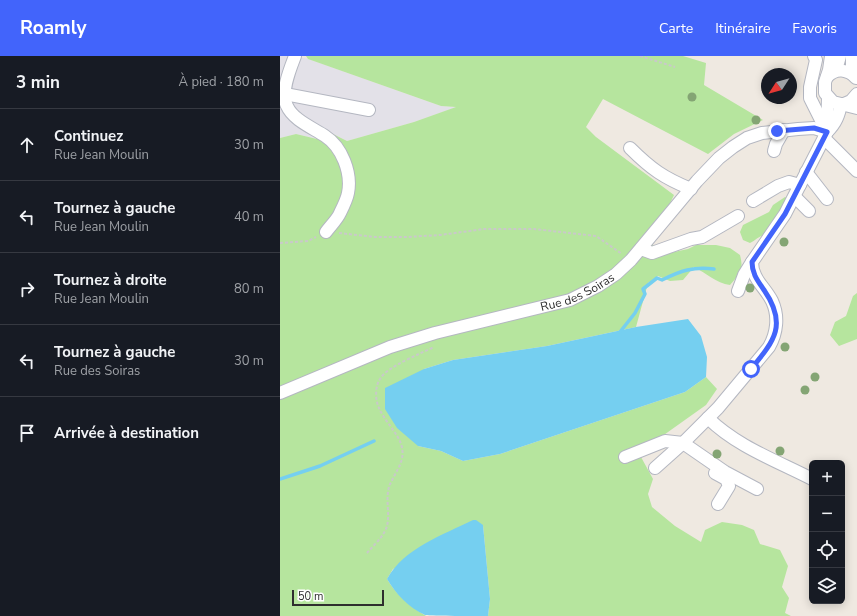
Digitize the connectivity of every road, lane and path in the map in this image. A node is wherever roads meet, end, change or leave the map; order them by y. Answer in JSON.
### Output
{"nodes":[{"id":1,"x":295,"y":56,"type":"edge"},
{"id":2,"x":640,"y":56,"type":"edge"},
{"id":3,"x":814,"y":56,"type":"edge"},
{"id":4,"x":832,"y":56,"type":"edge"},
{"id":5,"x":840,"y":56,"type":"edge"},
{"id":6,"x":852,"y":56,"type":"edge"},
{"id":7,"x":675,"y":67,"type":"dead end"},
{"id":8,"x":832,"y":74,"type":"junction"},
{"id":9,"x":855,"y":77,"type":"edge"},
{"id":10,"x":285,"y":94,"type":"junction"},
{"id":11,"x":857,"y":94,"type":"edge"},
{"id":12,"x":828,"y":98,"type":"junction"},
{"id":13,"x":843,"y":104,"type":"junction"},
{"id":14,"x":283,"y":107,"type":"edge"},
{"id":15,"x":857,"y":108,"type":"edge"},
{"id":16,"x":369,"y":110,"type":"dead end"},
{"id":17,"x":784,"y":130,"type":"junction"},
{"id":18,"x":826,"y":135,"type":"junction"},
{"id":19,"x":630,"y":148,"type":"dead end"},
{"id":20,"x":774,"y":151,"type":"dead end"},
{"id":21,"x":857,"y":171,"type":"edge"},
{"id":22,"x":806,"y":172,"type":"junction"},
{"id":23,"x":800,"y":185,"type":"junction"},
{"id":24,"x":692,"y":189,"type":"junction"},
{"id":25,"x":795,"y":197,"type":"junction"},
{"id":26,"x":827,"y":199,"type":"dead end"},
{"id":27,"x":753,"y":200,"type":"dead end"},
{"id":28,"x":808,"y":211,"type":"dead end"},
{"id":29,"x":738,"y":216,"type":"dead end"},
{"id":30,"x":326,"y":232,"type":"junction"},
{"id":31,"x":280,"y":243,"type":"edge"},
{"id":32,"x":641,"y":250,"type":"junction"},
{"id":33,"x":632,"y":260,"type":"junction"},
{"id":34,"x":752,"y":262,"type":"junction"},
{"id":35,"x":738,"y":291,"type":"dead end"},
{"id":36,"x":439,"y":344,"type":"dead end"},
{"id":37,"x":280,"y":394,"type":"edge"},
{"id":38,"x":708,"y":418,"type":"junction"},
{"id":39,"x":683,"y":443,"type":"junction"},
{"id":40,"x":625,"y":457,"type":"dead end"},
{"id":41,"x":655,"y":468,"type":"dead end"},
{"id":42,"x":809,"y":477,"type":"edge"},
{"id":43,"x":757,"y":489,"type":"dead end"},
{"id":44,"x":718,"y":504,"type":"dead end"},
{"id":45,"x":367,"y":553,"type":"dead end"}],
"edges":[{"from":1,"to":10,"type":"street"},
{"from":2,"to":7,"type":"path"},
{"from":3,"to":18,"type":"street"},
{"from":4,"to":8,"type":"street"},
{"from":5,"to":8,"type":"street"},
{"from":6,"to":9,"type":"street"},
{"from":8,"to":9,"type":"street"},
{"from":8,"to":12,"type":"street"},
{"from":10,"to":14,"type":"street"},
{"from":10,"to":16,"type":"street"},
{"from":11,"to":13,"type":"street"},
{"from":12,"to":13,"type":"street"},
{"from":12,"to":18,"type":"street"},
{"from":13,"to":15,"type":"street"},
{"from":13,"to":18,"type":"street"},
{"from":14,"to":30,"type":"street"},
{"from":17,"to":18,"type":"street","name":"Rue des Soiras"},
{"from":17,"to":20,"type":"street"},
{"from":17,"to":24,"type":"street","name":"Rue des Soiras"},
{"from":18,"to":21,"type":"street"},
{"from":18,"to":22,"type":"street"},
{"from":19,"to":24,"type":"street"},
{"from":22,"to":23,"type":"street"},
{"from":22,"to":26,"type":"street"},
{"from":23,"to":25,"type":"street"},
{"from":23,"to":27,"type":"street"},
{"from":24,"to":32,"type":"street","name":"Rue des Soiras"},
{"from":25,"to":28,"type":"street"},
{"from":25,"to":34,"type":"street"},
{"from":29,"to":32,"type":"street"},
{"from":30,"to":31,"type":"path"},
{"from":30,"to":33,"type":"path"},
{"from":32,"to":33,"type":"street","name":"Rue des Soiras"},
{"from":33,"to":37,"type":"street","name":"Rue des Soiras"},
{"from":34,"to":35,"type":"street"},
{"from":34,"to":38,"type":"street"},
{"from":36,"to":45,"type":"path"},
{"from":38,"to":39,"type":"street"},
{"from":38,"to":42,"type":"street"},
{"from":39,"to":40,"type":"street"},
{"from":39,"to":41,"type":"street"},
{"from":39,"to":43,"type":"street"},
{"from":39,"to":44,"type":"street"}]}
